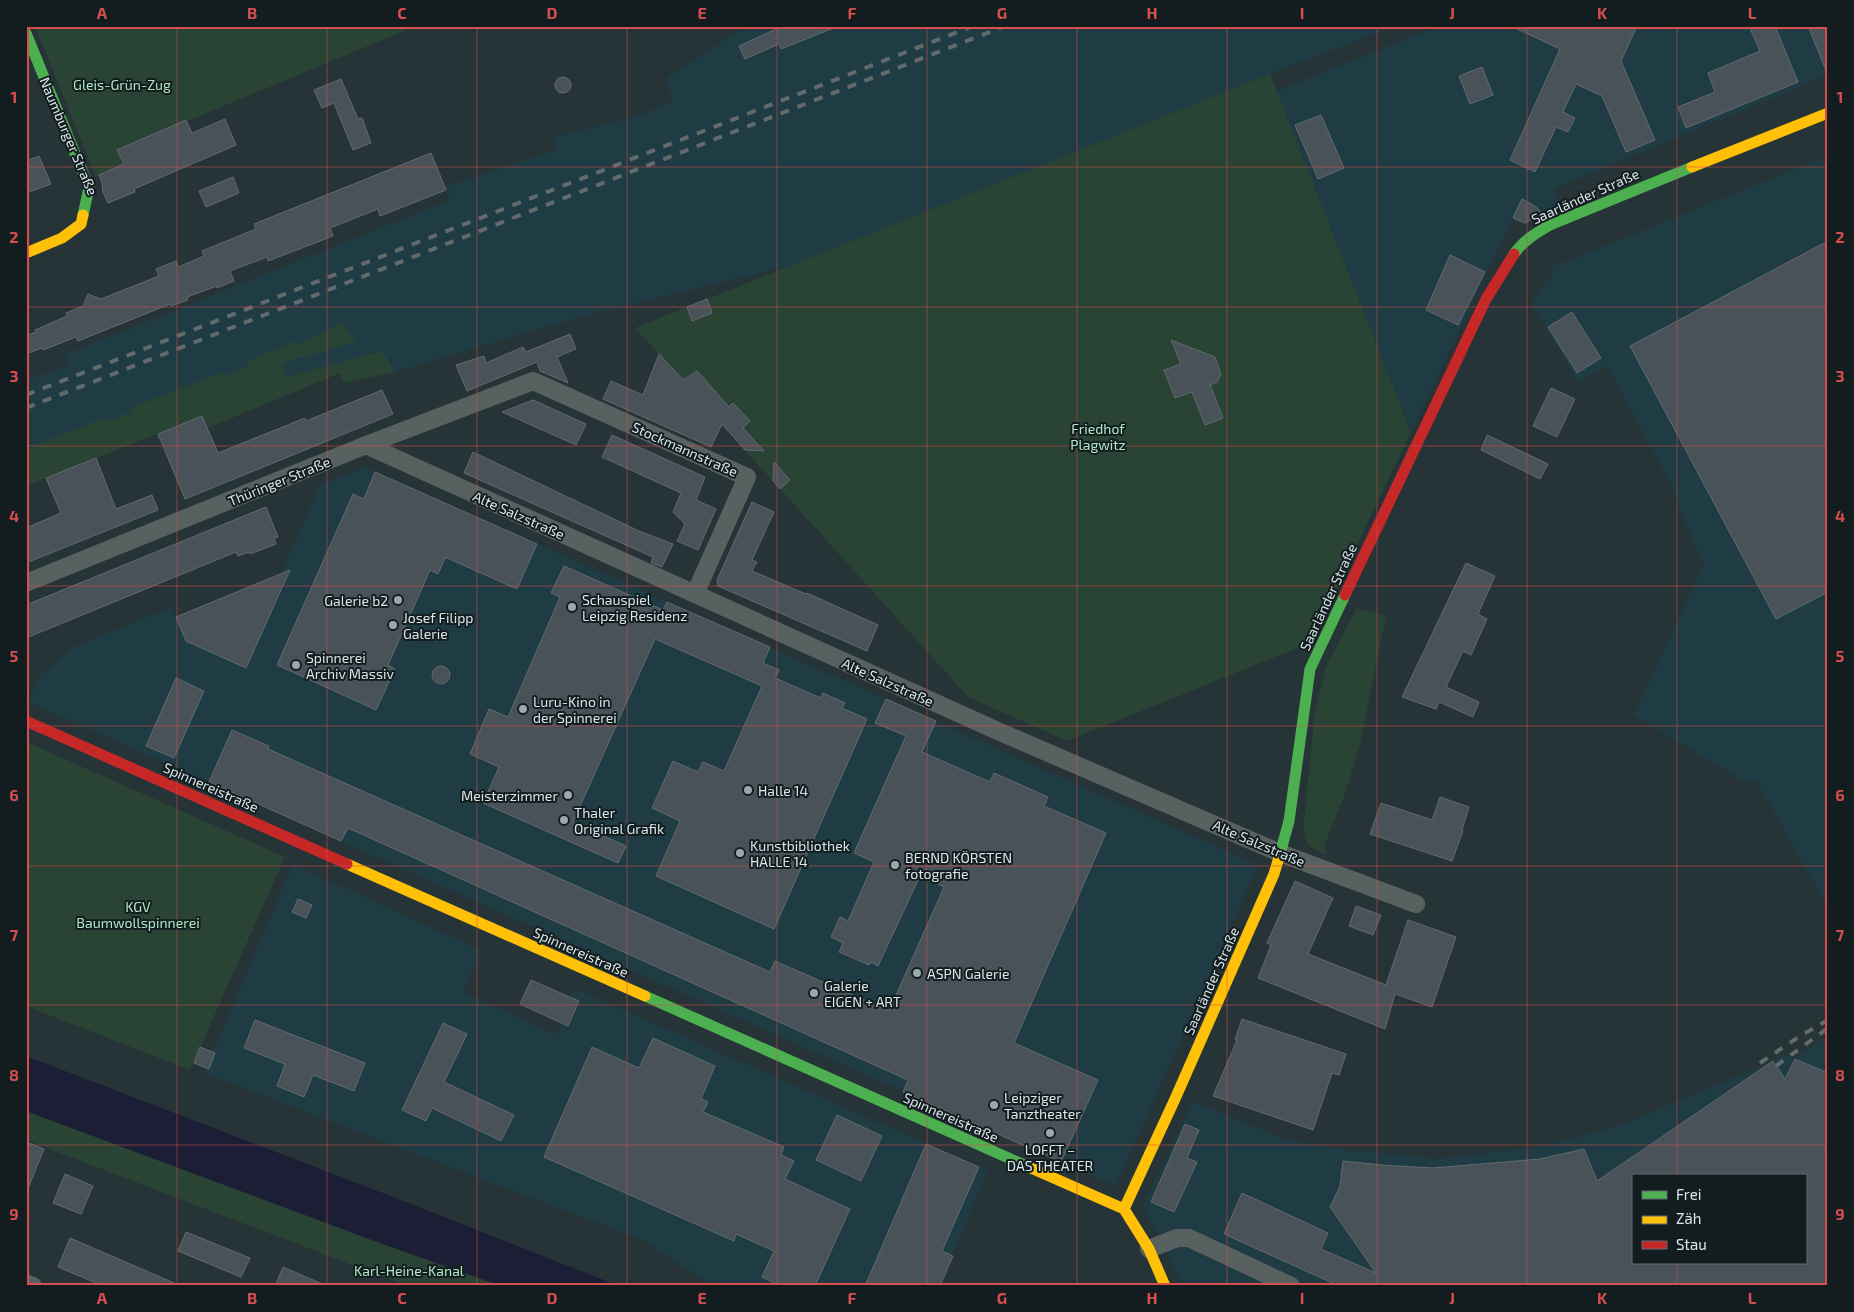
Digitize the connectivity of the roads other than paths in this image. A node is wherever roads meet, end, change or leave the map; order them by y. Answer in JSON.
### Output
{"nodes":[{"id":1,"x":26,"y":33,"type":"edge"},
{"id":2,"x":1828,"y":113,"type":"edge"},
{"id":3,"x":76,"y":193,"type":"dead end"},
{"id":4,"x":84,"y":208,"type":"junction"},
{"id":5,"x":26,"y":253,"type":"edge"},
{"id":6,"x":533,"y":381,"type":"joint"},
{"id":7,"x":366,"y":446,"type":"junction"},
{"id":8,"x":26,"y":583,"type":"edge"},
{"id":9,"x":695,"y":594,"type":"junction"},
{"id":10,"x":26,"y":721,"type":"edge"},
{"id":11,"x":1280,"y":853,"type":"junction"},
{"id":12,"x":1416,"y":904,"type":"dead end"},
{"id":13,"x":1124,"y":1209,"type":"junction"},
{"id":14,"x":1149,"y":1249,"type":"junction"},
{"id":15,"x":26,"y":1283,"type":"edge"},
{"id":16,"x":33,"y":1286,"type":"edge"},
{"id":17,"x":1165,"y":1286,"type":"edge"},
{"id":18,"x":1291,"y":1286,"type":"edge"}],
"edges":[{"from":1,"to":4,"type":"street","name":"Naumburger Straße"},
{"from":2,"to":11,"type":"street","name":"Saarländer Straße"},
{"from":3,"to":4,"type":"street","name":"Naumburger Straße"},
{"from":4,"to":5,"type":"street","name":"Naumburger Straße"},
{"from":6,"to":7,"type":"street","name":"Thüringer Straße"},
{"from":6,"to":9,"type":"street","name":"Stockmannstraße"},
{"from":7,"to":8,"type":"street","name":"Thüringer Straße"},
{"from":7,"to":9,"type":"street","name":"Alte Salzstraße"},
{"from":9,"to":11,"type":"street","name":"Alte Salzstraße"},
{"from":10,"to":13,"type":"street","name":"Spinnereistraße"},
{"from":11,"to":12,"type":"street","name":"Alte Salzstraße"},
{"from":11,"to":13,"type":"street","name":"Saarländer Straße"},
{"from":13,"to":14,"type":"street"},
{"from":14,"to":17,"type":"street"},
{"from":14,"to":18,"type":"street"},
{"from":15,"to":16,"type":"street"}]}
